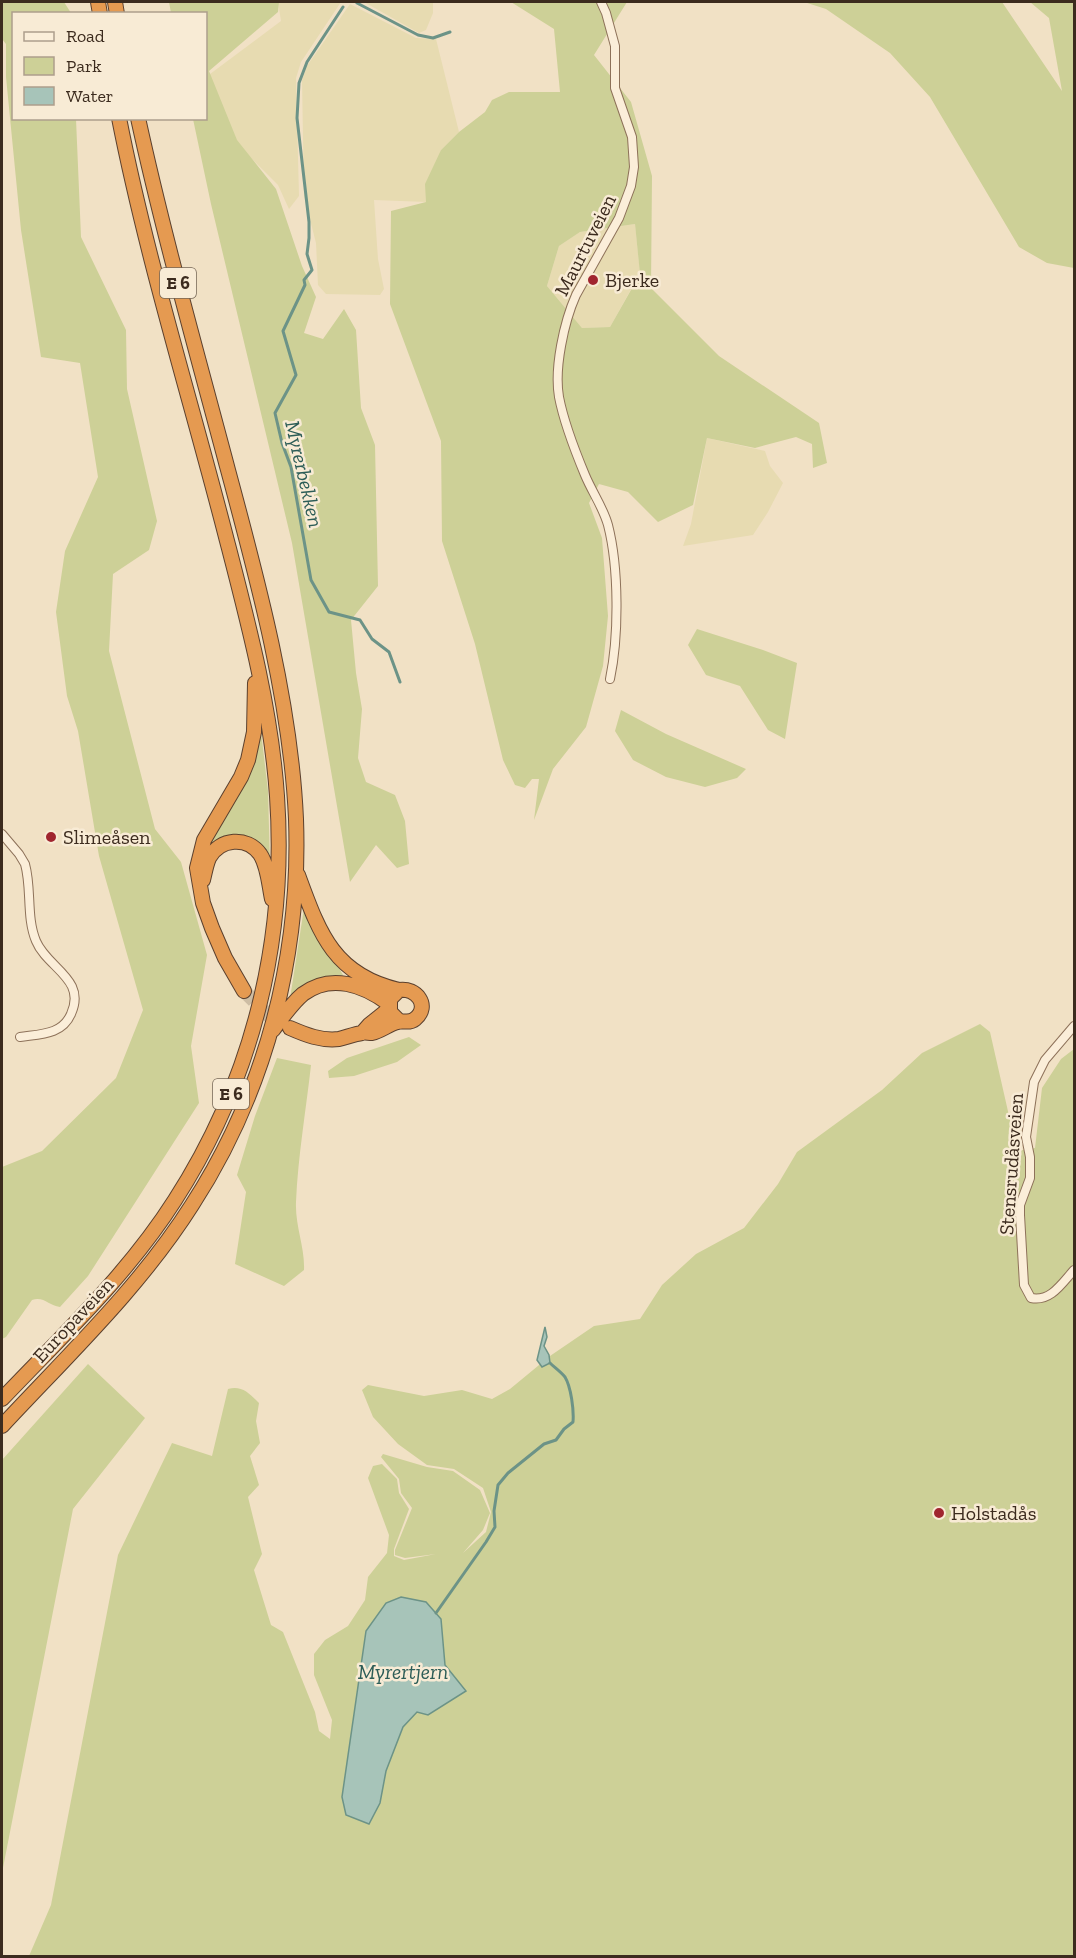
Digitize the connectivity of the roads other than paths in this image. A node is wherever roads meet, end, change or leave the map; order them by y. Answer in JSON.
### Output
{"nodes":[{"id":1,"x":601,"y":2,"type":"edge"},
{"id":2,"x":119,"y":120,"type":"edge"},
{"id":3,"x":138,"y":120,"type":"edge"},
{"id":4,"x":255,"y":650,"type":"junction"},
{"id":5,"x":610,"y":679,"type":"dead end"},
{"id":6,"x":2,"y":834,"type":"edge"},
{"id":7,"x":295,"y":866,"type":"junction"},
{"id":8,"x":201,"y":891,"type":"junction"},
{"id":9,"x":276,"y":917,"type":"junction"},
{"id":10,"x":399,"y":990,"type":"junction"},
{"id":11,"x":244,"y":991,"type":"tunnel mouth"},
{"id":12,"x":389,"y":1006,"type":"junction"},
{"id":13,"x":399,"y":1021,"type":"junction"},
{"id":14,"x":1074,"y":1026,"type":"edge"},
{"id":15,"x":290,"y":1028,"type":"tunnel mouth"},
{"id":16,"x":362,"y":1033,"type":"junction"},
{"id":17,"x":270,"y":1034,"type":"junction"},
{"id":18,"x":20,"y":1037,"type":"dead end"},
{"id":19,"x":1074,"y":1270,"type":"edge"},
{"id":20,"x":2,"y":1399,"type":"edge"},
{"id":21,"x":2,"y":1426,"type":"edge"}],
"edges":[{"from":1,"to":5,"type":"street","name":"Maurtuveien"},
{"from":2,"to":4,"type":"highway","number":"E 6"},
{"from":3,"to":7,"type":"highway","number":"E 6"},
{"from":4,"to":8,"type":"highway","number":"E 6"},
{"from":4,"to":9,"type":"highway","number":"E 6"},
{"from":6,"to":18,"type":"street"},
{"from":7,"to":10,"type":"highway","number":"E 6"},
{"from":7,"to":17,"type":"highway","number":"E 6"},
{"from":8,"to":9,"type":"highway","number":"E 6"},
{"from":8,"to":11,"type":"highway","number":"E 6"},
{"from":9,"to":20,"type":"highway","name":"Europaveien","number":"E 6"},
{"from":10,"to":12,"type":"highway","number":"E 6"},
{"from":10,"to":13,"type":"highway","number":"E 6"},
{"from":12,"to":13,"type":"highway","number":"E 6"},
{"from":12,"to":16,"type":"highway","number":"E 6"},
{"from":12,"to":17,"type":"highway","number":"E 6"},
{"from":13,"to":16,"type":"highway","number":"E 6"},
{"from":14,"to":19,"type":"street","name":"Stensrudåsveien"},
{"from":15,"to":16,"type":"highway","number":"E 6"},
{"from":17,"to":21,"type":"highway","name":"Europaveien","number":"E 6"}]}
